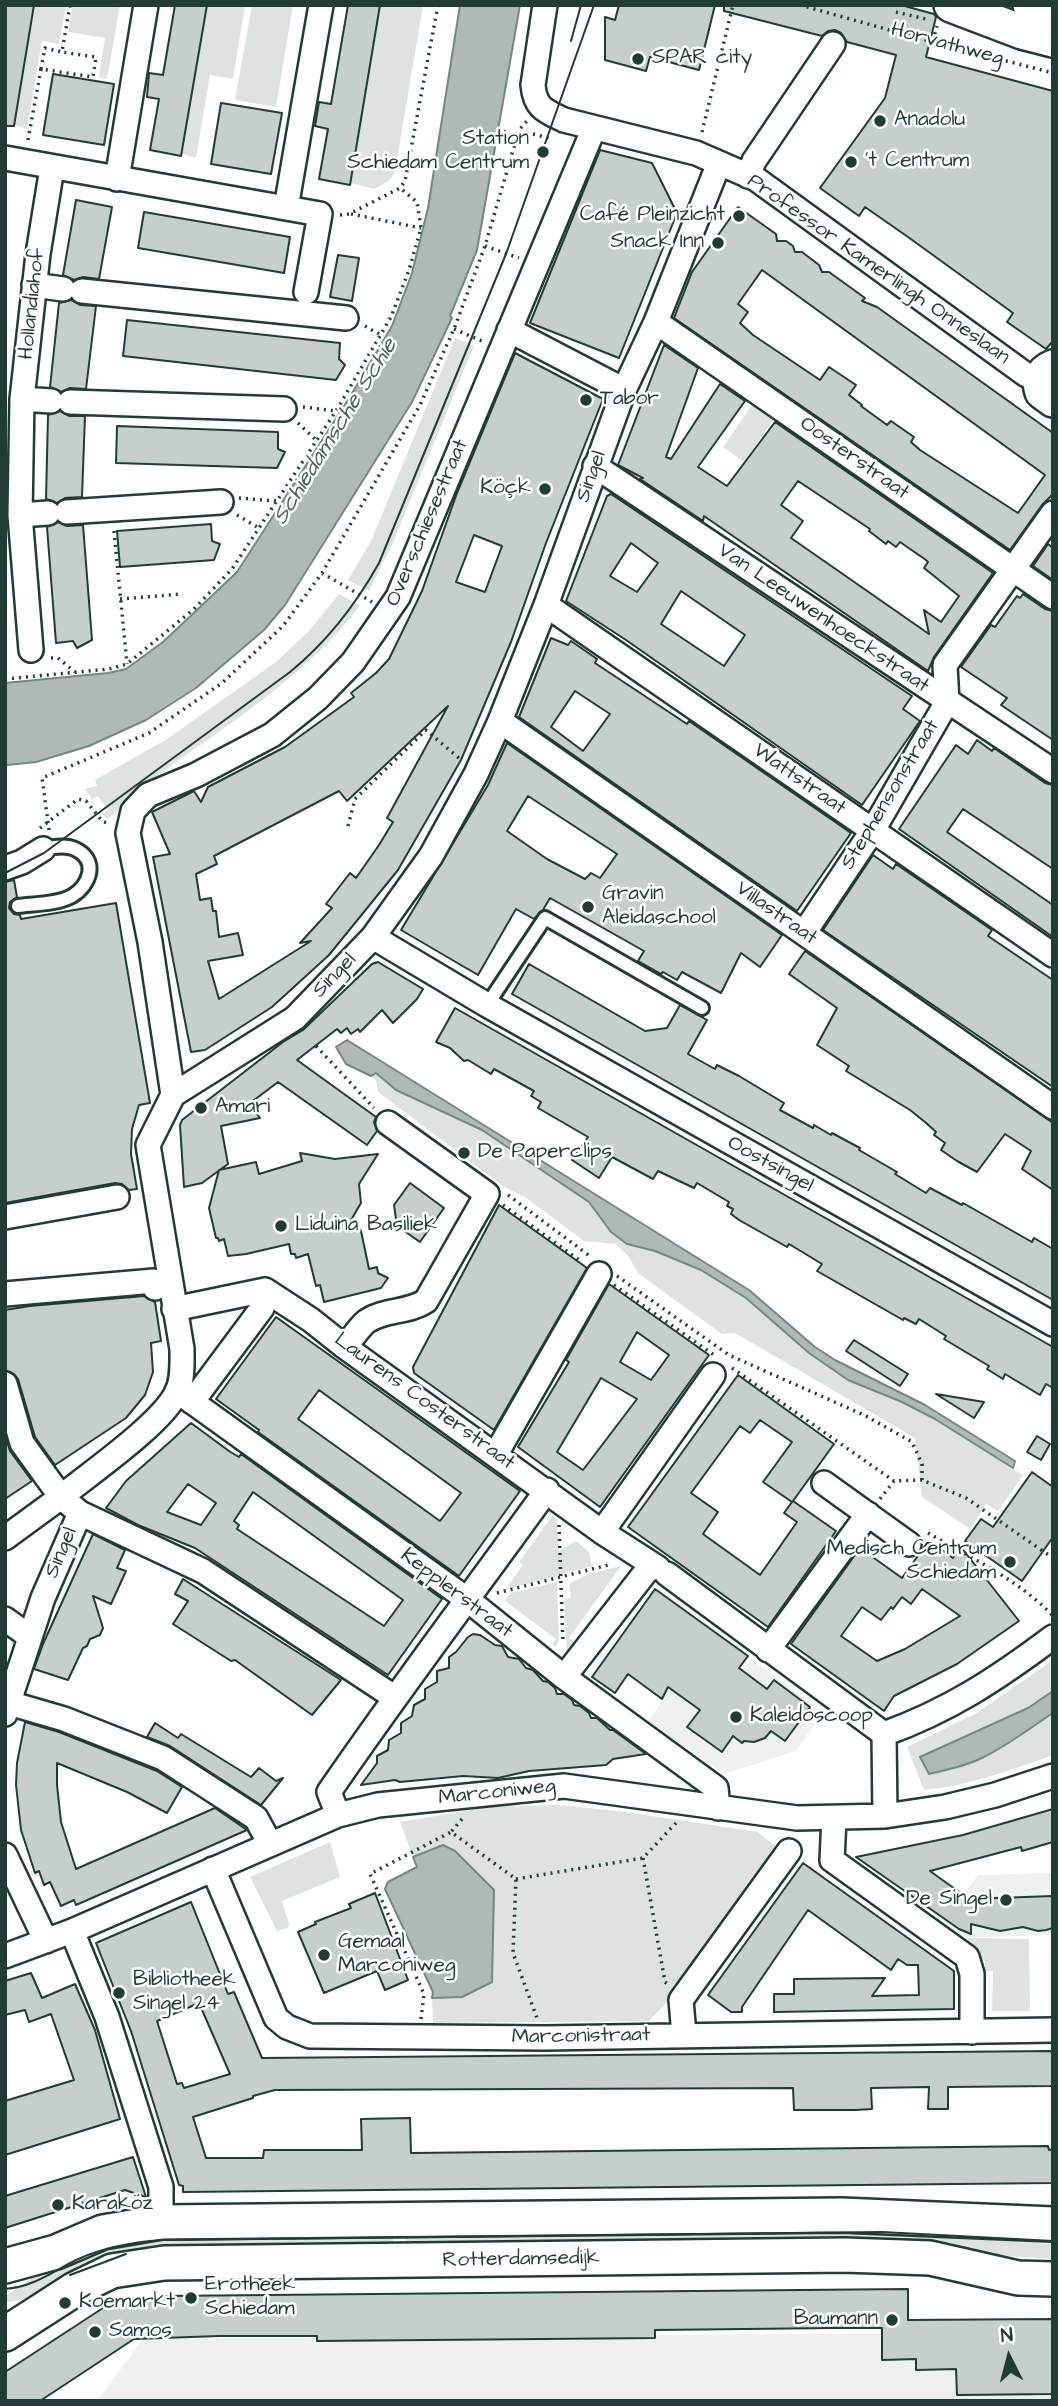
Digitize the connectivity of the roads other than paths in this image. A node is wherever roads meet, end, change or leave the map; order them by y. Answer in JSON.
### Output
{"nodes":[{"id":1,"x":146,"y":5,"type":"edge"},
{"id":2,"x":321,"y":5,"type":"edge"},
{"id":3,"x":545,"y":5,"type":"edge"},
{"id":4,"x":951,"y":5,"type":"edge"},
{"id":5,"x":1030,"y":5,"type":"edge"},
{"id":6,"x":1053,"y":11,"type":"edge"},
{"id":7,"x":1053,"y":40,"type":"edge"},
{"id":8,"x":833,"y":44,"type":"dead end"},
{"id":9,"x":594,"y":128,"type":"junction"},
{"id":10,"x":15,"y":160,"type":"edge"},
{"id":11,"x":719,"y":163,"type":"junction"},
{"id":12,"x":52,"y":168,"type":"junction"},
{"id":13,"x":748,"y":176,"type":"junction"},
{"id":14,"x":117,"y":179,"type":"junction"},
{"id":15,"x":286,"y":208,"type":"junction"},
{"id":16,"x":34,"y":285,"type":"junction"},
{"id":17,"x":306,"y":292,"type":"dead end"},
{"id":18,"x":346,"y":318,"type":"dead end"},
{"id":19,"x":656,"y":322,"type":"junction"},
{"id":20,"x":505,"y":340,"type":"junction"},
{"id":21,"x":1049,"y":383,"type":"edge"},
{"id":22,"x":624,"y":390,"type":"junction"},
{"id":23,"x":22,"y":399,"type":"junction"},
{"id":24,"x":284,"y":409,"type":"road end"},
{"id":25,"x":595,"y":466,"type":"junction"},
{"id":26,"x":221,"y":502,"type":"road end"},
{"id":27,"x":1053,"y":513,"type":"edge"},
{"id":28,"x":20,"y":515,"type":"junction"},
{"id":29,"x":1013,"y":569,"type":"junction"},
{"id":30,"x":1053,"y":597,"type":"edge"},
{"id":31,"x":546,"y":605,"type":"junction"},
{"id":32,"x":31,"y":650,"type":"dead end"},
{"id":33,"x":947,"y":702,"type":"junction"},
{"id":34,"x":500,"y":721,"type":"junction"},
{"id":35,"x":1053,"y":771,"type":"edge"},
{"id":36,"x":873,"y":831,"type":"junction"},
{"id":37,"x":37,"y":842,"type":"joint"},
{"id":38,"x":5,"y":868,"type":"edge"},
{"id":39,"x":18,"y":906,"type":"dead end"},
{"id":40,"x":804,"y":933,"type":"junction"},
{"id":41,"x":373,"y":937,"type":"junction"},
{"id":42,"x":1053,"y":955,"type":"edge"},
{"id":43,"x":487,"y":1005,"type":"junction"},
{"id":44,"x":702,"y":1007,"type":"dead end"},
{"id":45,"x":173,"y":1094,"type":"junction"},
{"id":46,"x":1053,"y":1107,"type":"edge"},
{"id":47,"x":388,"y":1124,"type":"road end"},
{"id":48,"x":155,"y":1191,"type":"junction"},
{"id":49,"x":5,"y":1217,"type":"edge"},
{"id":50,"x":602,"y":1269,"type":"road end"},
{"id":51,"x":265,"y":1290,"type":"junction"},
{"id":52,"x":5,"y":1294,"type":"edge"},
{"id":53,"x":164,"y":1296,"type":"junction"},
{"id":54,"x":1053,"y":1324,"type":"edge"},
{"id":55,"x":345,"y":1347,"type":"junction"},
{"id":56,"x":713,"y":1375,"type":"dead end"},
{"id":57,"x":5,"y":1384,"type":"edge"},
{"id":58,"x":185,"y":1397,"type":"junction"},
{"id":59,"x":496,"y":1454,"type":"junction"},
{"id":60,"x":824,"y":1483,"type":"dead end"},
{"id":61,"x":552,"y":1494,"type":"junction"},
{"id":62,"x":61,"y":1497,"type":"junction"},
{"id":63,"x":80,"y":1513,"type":"junction"},
{"id":64,"x":868,"y":1514,"type":"junction"},
{"id":65,"x":602,"y":1532,"type":"junction"},
{"id":66,"x":5,"y":1538,"type":"edge"},
{"id":67,"x":909,"y":1544,"type":"road end"},
{"id":68,"x":654,"y":1566,"type":"junction"},
{"id":69,"x":468,"y":1600,"type":"junction"},
{"id":70,"x":5,"y":1619,"type":"edge"},
{"id":71,"x":30,"y":1637,"type":"junction"},
{"id":72,"x":1053,"y":1637,"type":"edge"},
{"id":73,"x":768,"y":1650,"type":"junction"},
{"id":74,"x":564,"y":1678,"type":"junction"},
{"id":75,"x":394,"y":1697,"type":"junction"},
{"id":76,"x":7,"y":1708,"type":"edge"},
{"id":77,"x":884,"y":1734,"type":"junction"},
{"id":78,"x":1053,"y":1776,"type":"edge"},
{"id":79,"x":718,"y":1808,"type":"junction"},
{"id":80,"x":338,"y":1815,"type":"junction"},
{"id":81,"x":885,"y":1816,"type":"junction"},
{"id":82,"x":834,"y":1818,"type":"junction"},
{"id":83,"x":270,"y":1844,"type":"junction"},
{"id":84,"x":789,"y":1851,"type":"dead end"},
{"id":85,"x":5,"y":1855,"type":"edge"},
{"id":86,"x":213,"y":1869,"type":"junction"},
{"id":87,"x":72,"y":1931,"type":"junction"},
{"id":88,"x":46,"y":1941,"type":"junction"},
{"id":89,"x":5,"y":1956,"type":"edge"},
{"id":90,"x":1053,"y":2030,"type":"edge"},
{"id":91,"x":972,"y":2032,"type":"junction"},
{"id":92,"x":684,"y":2035,"type":"junction"},
{"id":93,"x":161,"y":2222,"type":"junction"},
{"id":94,"x":1053,"y":2224,"type":"edge"},
{"id":95,"x":56,"y":2252,"type":"junction"},
{"id":96,"x":5,"y":2266,"type":"edge"},
{"id":97,"x":1053,"y":2279,"type":"edge"},
{"id":98,"x":5,"y":2290,"type":"edge"},
{"id":99,"x":5,"y":2334,"type":"edge"}],
"edges":[{"from":1,"to":14,"type":"street"},
{"from":2,"to":15,"type":"street"},
{"from":3,"to":9,"type":"street","name":"Professor Kamerlingh Onneslaan"},
{"from":4,"to":7,"type":"main road","name":"Horvathweg"},
{"from":5,"to":6,"type":"main road"},
{"from":8,"to":13,"type":"street"},
{"from":9,"to":11,"type":"street","name":"Professor Kamerlingh Onneslaan"},
{"from":9,"to":20,"type":"street","name":"Overschiesestraat"},
{"from":10,"to":12,"type":"street"},
{"from":11,"to":13,"type":"street","name":"Professor Kamerlingh Onneslaan"},
{"from":11,"to":19,"type":"street","name":"Singel"},
{"from":12,"to":14,"type":"street"},
{"from":12,"to":16,"type":"street","name":"Hollandiahof"},
{"from":13,"to":21,"type":"street","name":"Professor Kamerlingh Onneslaan"},
{"from":14,"to":15,"type":"street"},
{"from":15,"to":17,"type":"street"},
{"from":16,"to":18,"type":"street"},
{"from":16,"to":23,"type":"street","name":"Hollandiahof"},
{"from":19,"to":22,"type":"street","name":"Singel"},
{"from":19,"to":29,"type":"street","name":"Oosterstraat"},
{"from":20,"to":22,"type":"street"},
{"from":20,"to":45,"type":"street","name":"Overschiesestraat"},
{"from":22,"to":25,"type":"street","name":"Singel"},
{"from":23,"to":24,"type":"street"},
{"from":23,"to":28,"type":"street","name":"Hollandiahof"},
{"from":25,"to":31,"type":"street","name":"Singel"},
{"from":25,"to":33,"type":"street","name":"Van Leeuwenhoeckstraat"},
{"from":26,"to":28,"type":"street"},
{"from":27,"to":29,"type":"street","name":"Stephensonstraat"},
{"from":28,"to":32,"type":"street","name":"Hollandiahof"},
{"from":29,"to":30,"type":"street","name":"Oosterstraat"},
{"from":29,"to":33,"type":"street","name":"Stephensonstraat"},
{"from":31,"to":34,"type":"street","name":"Singel"},
{"from":31,"to":36,"type":"street","name":"Wattstraat"},
{"from":33,"to":35,"type":"street","name":"Van Leeuwenhoeckstraat"},
{"from":33,"to":36,"type":"street","name":"Stephensonstraat"},
{"from":34,"to":40,"type":"street","name":"Villastraat"},
{"from":34,"to":41,"type":"street","name":"Singel"},
{"from":36,"to":40,"type":"street","name":"Stephensonstraat"},
{"from":36,"to":42,"type":"street","name":"Wattstraat"},
{"from":37,"to":38,"type":"street"},
{"from":37,"to":39,"type":"lane"},
{"from":40,"to":46,"type":"street","name":"Villastraat"},
{"from":41,"to":43,"type":"street","name":"Oostsingel"},
{"from":41,"to":45,"type":"street","name":"Singel"},
{"from":43,"to":44,"type":"lane"},
{"from":43,"to":54,"type":"street","name":"Oostsingel"},
{"from":45,"to":48,"type":"street"},
{"from":47,"to":55,"type":"street"},
{"from":48,"to":49,"type":"street"},
{"from":48,"to":53,"type":"street"},
{"from":50,"to":59,"type":"street"},
{"from":51,"to":53,"type":"street"},
{"from":51,"to":55,"type":"street","name":"Laurens Costerstraat"},
{"from":51,"to":58,"type":"street","name":"Singel"},
{"from":52,"to":53,"type":"street"},
{"from":53,"to":58,"type":"street"},
{"from":55,"to":59,"type":"street","name":"Laurens Costerstraat"},
{"from":56,"to":65,"type":"street"},
{"from":57,"to":62,"type":"street"},
{"from":58,"to":62,"type":"street","name":"Singel"},
{"from":58,"to":69,"type":"street","name":"Kepplerstraat"},
{"from":59,"to":61,"type":"street","name":"Laurens Costerstraat"},
{"from":60,"to":64,"type":"street"},
{"from":61,"to":65,"type":"street","name":"Laurens Costerstraat"},
{"from":61,"to":69,"type":"street"},
{"from":62,"to":63,"type":"street","name":"Singel"},
{"from":62,"to":66,"type":"street"},
{"from":63,"to":71,"type":"street","name":"Singel"},
{"from":63,"to":75,"type":"street"},
{"from":64,"to":67,"type":"street"},
{"from":64,"to":73,"type":"street"},
{"from":65,"to":68,"type":"street","name":"Laurens Costerstraat"},
{"from":68,"to":73,"type":"street","name":"Laurens Costerstraat"},
{"from":68,"to":74,"type":"street"},
{"from":69,"to":74,"type":"street","name":"Kepplerstraat"},
{"from":69,"to":75,"type":"street"},
{"from":70,"to":71,"type":"street"},
{"from":71,"to":76,"type":"street","name":"Singel"},
{"from":72,"to":77,"type":"street"},
{"from":73,"to":77,"type":"street","name":"Laurens Costerstraat"},
{"from":74,"to":79,"type":"street","name":"Kepplerstraat"},
{"from":75,"to":80,"type":"street"},
{"from":76,"to":83,"type":"street"},
{"from":77,"to":81,"type":"street"},
{"from":78,"to":81,"type":"street","name":"Marconiweg"},
{"from":79,"to":80,"type":"street","name":"Marconiweg"},
{"from":79,"to":82,"type":"street","name":"Marconiweg"},
{"from":80,"to":83,"type":"street","name":"Marconiweg"},
{"from":81,"to":82,"type":"street","name":"Marconiweg"},
{"from":82,"to":91,"type":"street"},
{"from":83,"to":86,"type":"street","name":"Marconiweg"},
{"from":84,"to":92,"type":"street"},
{"from":85,"to":88,"type":"street"},
{"from":86,"to":87,"type":"street","name":"Marconiweg"},
{"from":86,"to":92,"type":"street","name":"Marconistraat"},
{"from":87,"to":88,"type":"street","name":"Marconiweg"},
{"from":87,"to":93,"type":"street"},
{"from":88,"to":89,"type":"street","name":"Marconiweg"},
{"from":90,"to":91,"type":"street","name":"Marconistraat"},
{"from":91,"to":92,"type":"street","name":"Marconistraat"},
{"from":93,"to":94,"type":"main road","name":"Rotterdamsedijk"},
{"from":93,"to":95,"type":"main road","name":"Rotterdamsedijk"},
{"from":95,"to":96,"type":"main road"},
{"from":95,"to":98,"type":"main road"},
{"from":97,"to":99,"type":"main road","name":"Rotterdamsedijk"}]}
